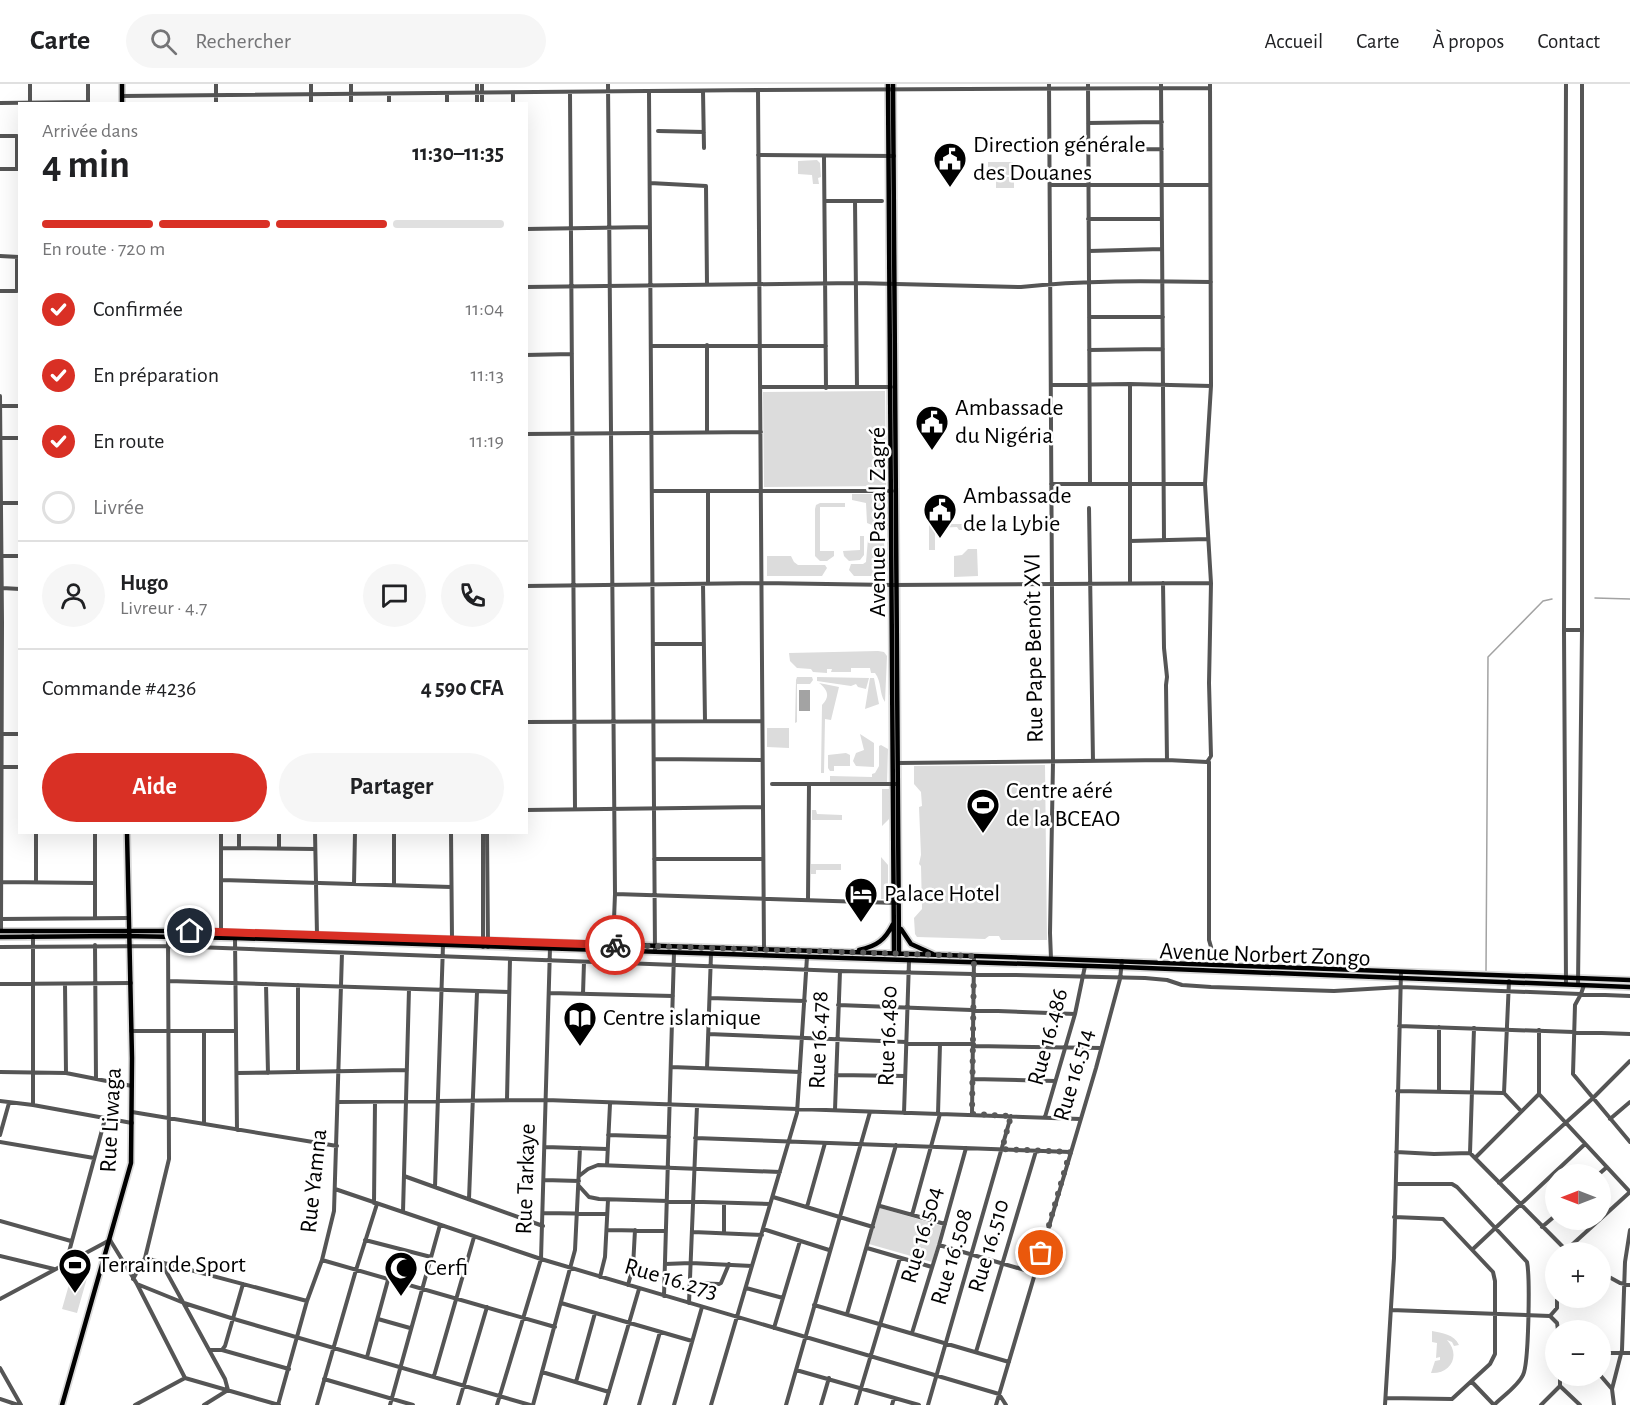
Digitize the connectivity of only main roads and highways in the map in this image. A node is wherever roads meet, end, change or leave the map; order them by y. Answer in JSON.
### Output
{"nodes":[{"id":1,"x":122,"y":84,"type":"edge"},
{"id":2,"x":891,"y":87,"type":"edge"},
{"id":3,"x":122,"y":102,"type":"edge"},
{"id":4,"x":894,"y":585,"type":"junction"},
{"id":5,"x":895,"y":784,"type":"junction"},
{"id":6,"x":127,"y":834,"type":"edge"},
{"id":7,"x":896,"y":919,"type":"junction"},
{"id":8,"x":0,"y":933,"type":"edge"},
{"id":9,"x":129,"y":933,"type":"junction"},
{"id":10,"x":655,"y":949,"type":"junction"},
{"id":11,"x":853,"y":952,"type":"junction"},
{"id":12,"x":764,"y":953,"type":"junction"},
{"id":13,"x":897,"y":953,"type":"junction"},
{"id":14,"x":936,"y":955,"type":"junction"},
{"id":15,"x":896,"y":960,"type":"junction"},
{"id":16,"x":1121,"y":964,"type":"junction"},
{"id":17,"x":1630,"y":980,"type":"edge"},
{"id":18,"x":1630,"y":987,"type":"edge"},
{"id":19,"x":62,"y":1405,"type":"edge"}],
"edges":[{"from":1,"to":3,"type":"main road"},
{"from":2,"to":4,"type":"main road","name":"Avenue Pascal Zagré"},
{"from":4,"to":5,"type":"main road","name":"Avenue Pascal Zagré"},
{"from":4,"to":5,"type":"main road","name":"Avenue Pascal Zagré"},
{"from":5,"to":7,"type":"main road","name":"Avenue Pascal Zagré"},
{"from":6,"to":9,"type":"main road","name":"Rue Liwaga"},
{"from":7,"to":11,"type":"main road"},
{"from":7,"to":13,"type":"main road","name":"Avenue Pascal Zagré"},
{"from":7,"to":14,"type":"main road"},
{"from":8,"to":9,"type":"main road"},
{"from":8,"to":9,"type":"main road"},
{"from":9,"to":10,"type":"main road"},
{"from":9,"to":10,"type":"main road"},
{"from":9,"to":19,"type":"main road","name":"Rue Liwaga"},
{"from":10,"to":12,"type":"main road"},
{"from":10,"to":12,"type":"main road"},
{"from":11,"to":12,"type":"main road","name":"Avenue Norbert Zongo"},
{"from":11,"to":13,"type":"main road","name":"Avenue Norbert Zongo"},
{"from":12,"to":15,"type":"main road","name":"Avenue Norbert Zongo"},
{"from":13,"to":14,"type":"main road","name":"Avenue Norbert Zongo"},
{"from":13,"to":15,"type":"main road","name":"Avenue Pascal Zagré"},
{"from":14,"to":16,"type":"main road","name":"Avenue Norbert Zongo"},
{"from":15,"to":16,"type":"main road","name":"Avenue Norbert Zongo"},
{"from":16,"to":17,"type":"main road","name":"Avenue Norbert Zongo"},
{"from":16,"to":18,"type":"main road","name":"Avenue Norbert Zongo"}]}
